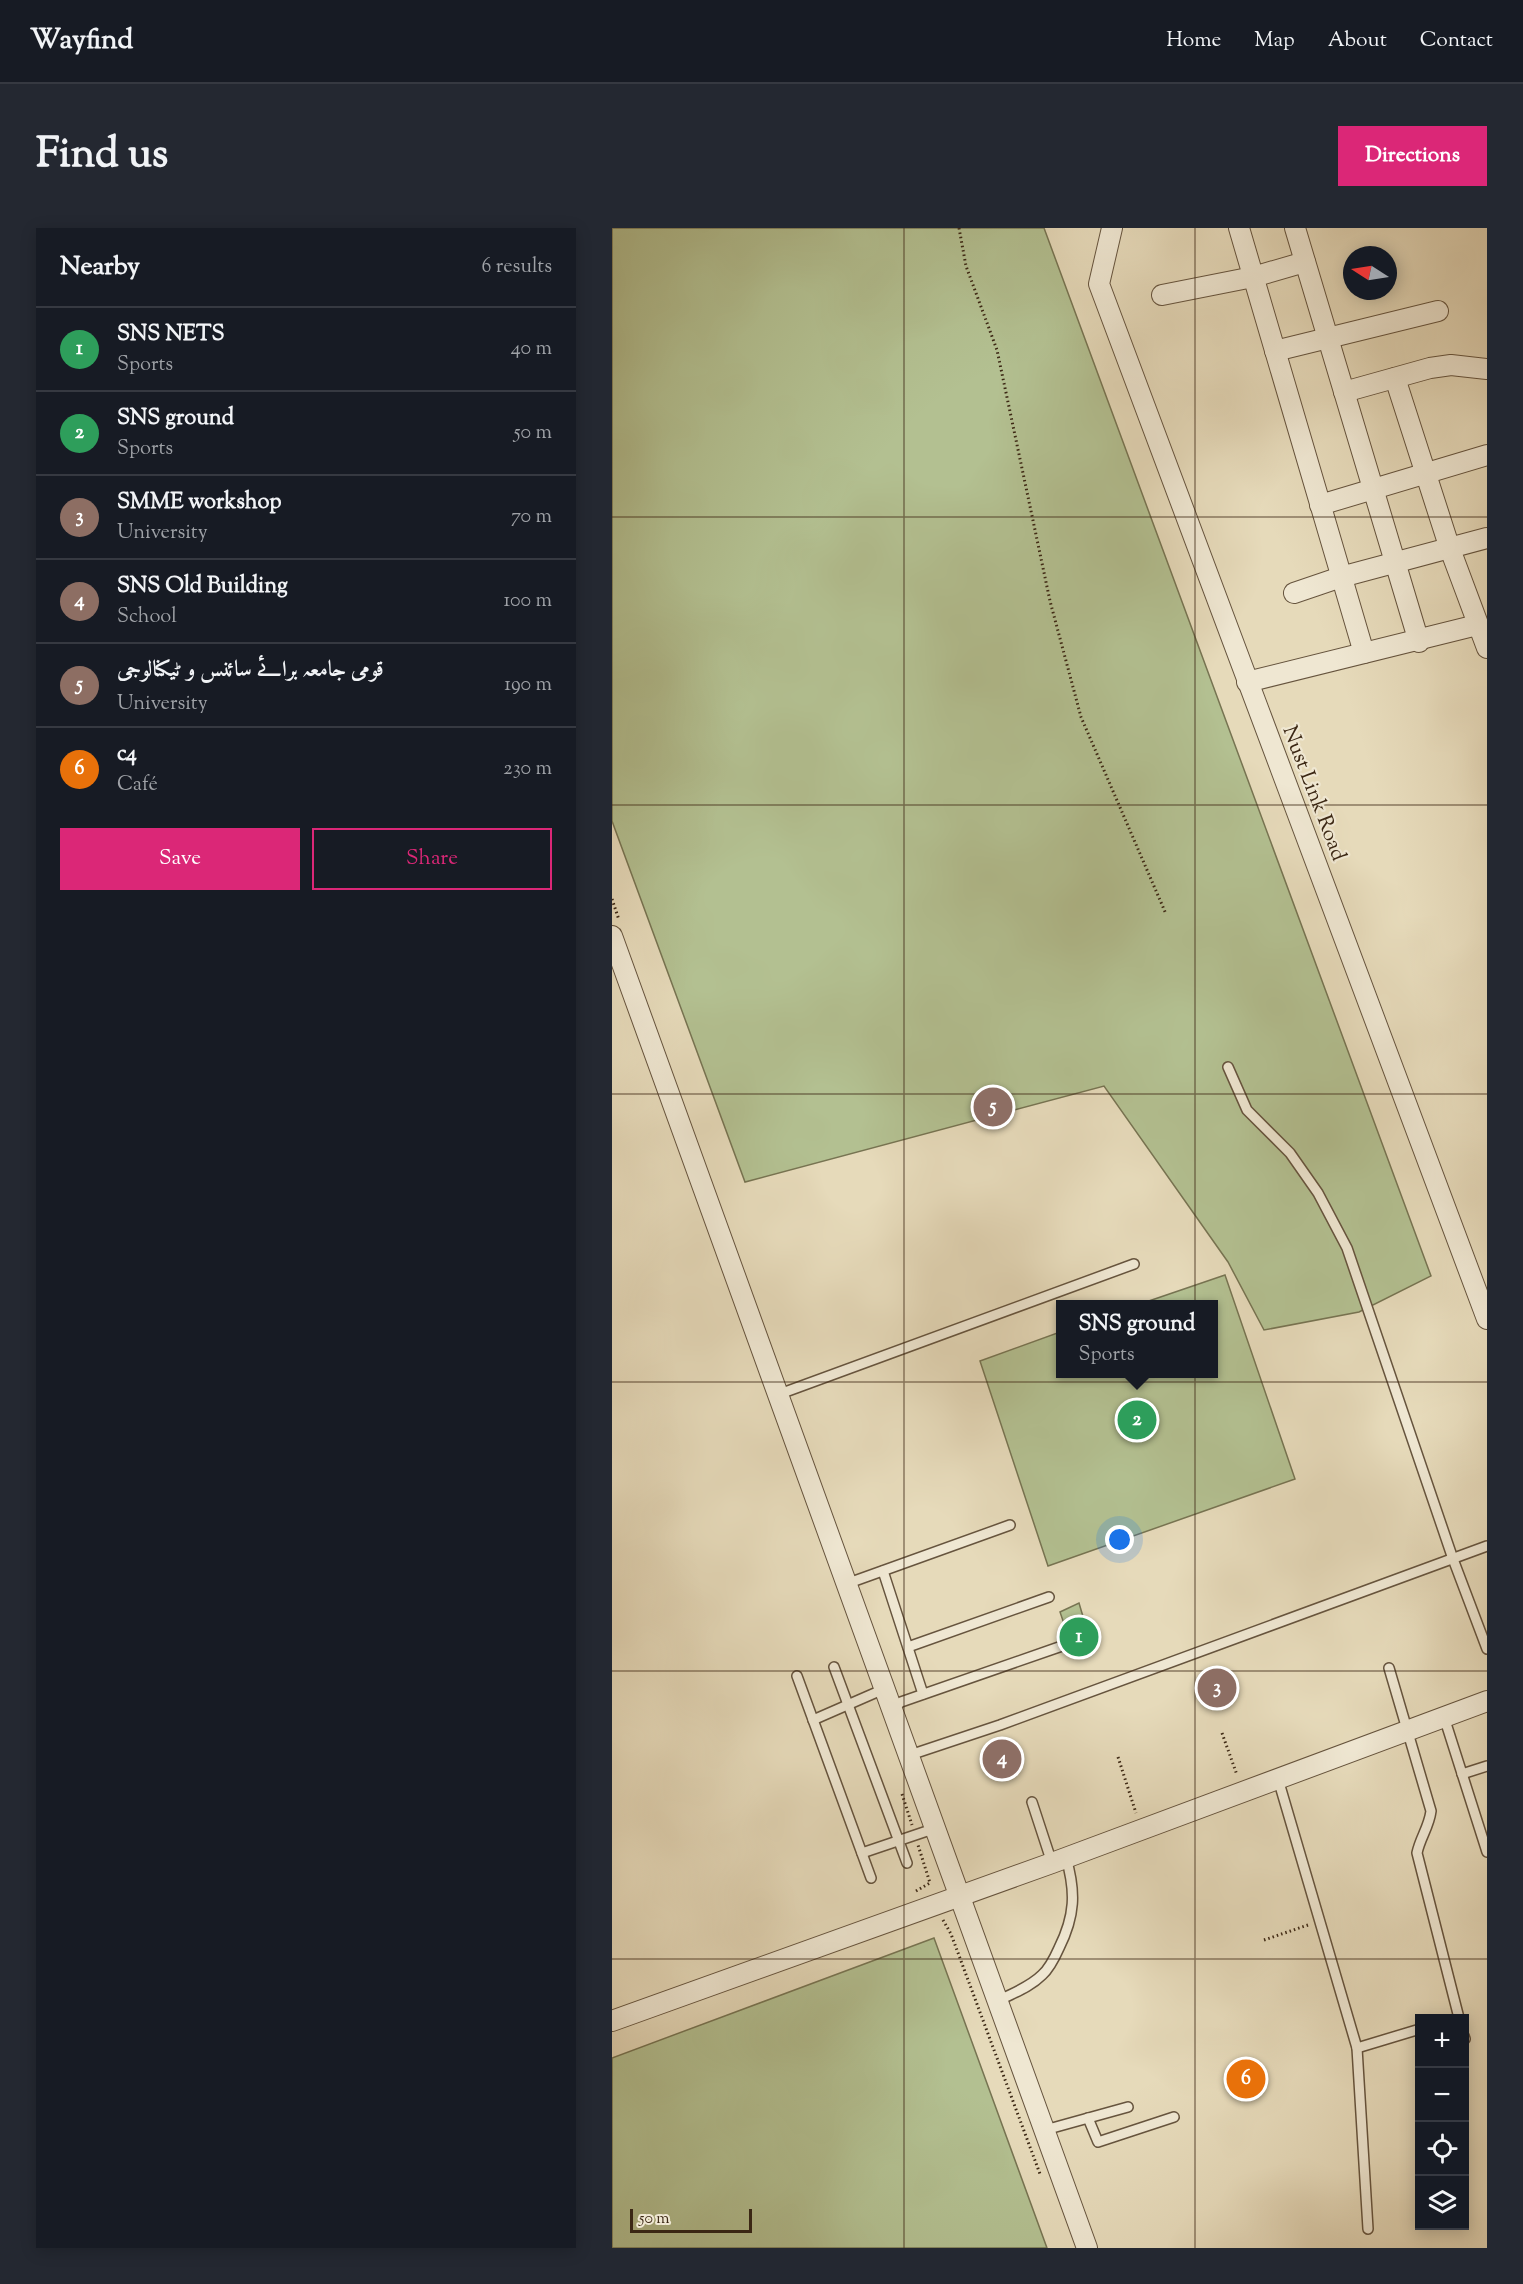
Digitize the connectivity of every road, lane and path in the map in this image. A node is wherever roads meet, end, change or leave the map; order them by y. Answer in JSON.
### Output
{"nodes":[{"id":1,"x":959,"y":228,"type":"edge"},
{"id":2,"x":1112,"y":228,"type":"edge"},
{"id":3,"x":1239,"y":228,"type":"edge"},
{"id":4,"x":1295,"y":228,"type":"edge"},
{"id":5,"x":1305,"y":262,"type":"junction"},
{"id":6,"x":1253,"y":277,"type":"junction"},
{"id":7,"x":1162,"y":295,"type":"dead end"},
{"id":8,"x":1438,"y":311,"type":"dead end"},
{"id":9,"x":1327,"y":338,"type":"junction"},
{"id":10,"x":1275,"y":351,"type":"junction"},
{"id":11,"x":1487,"y":369,"type":"edge"},
{"id":12,"x":1395,"y":378,"type":"junction"},
{"id":13,"x":1344,"y":392,"type":"junction"},
{"id":14,"x":1487,"y":455,"type":"edge"},
{"id":15,"x":1426,"y":473,"type":"junction"},
{"id":16,"x":1374,"y":490,"type":"junction"},
{"id":17,"x":1320,"y":505,"type":"junction"},
{"id":18,"x":1487,"y":538,"type":"edge"},
{"id":19,"x":1450,"y":549,"type":"junction"},
{"id":20,"x":1396,"y":564,"type":"junction"},
{"id":21,"x":1341,"y":577,"type":"junction"},
{"id":22,"x":1294,"y":592,"type":"dead end"},
{"id":23,"x":1477,"y":625,"type":"junction"},
{"id":24,"x":1419,"y":642,"type":"junction"},
{"id":25,"x":1487,"y":648,"type":"edge"},
{"id":26,"x":1364,"y":653,"type":"junction"},
{"id":27,"x":1247,"y":682,"type":"junction"},
{"id":28,"x":612,"y":899,"type":"edge"},
{"id":29,"x":1167,"y":914,"type":"dead end"},
{"id":30,"x":616,"y":929,"type":"edge"},
{"id":31,"x":1228,"y":1067,"type":"dead end"},
{"id":32,"x":1134,"y":1263,"type":"dead end"},
{"id":33,"x":1487,"y":1319,"type":"edge"},
{"id":34,"x":777,"y":1395,"type":"junction"},
{"id":35,"x":1010,"y":1525,"type":"dead end"},
{"id":36,"x":1487,"y":1546,"type":"edge"},
{"id":37,"x":1453,"y":1559,"type":"junction"},
{"id":38,"x":883,"y":1571,"type":"junction"},
{"id":39,"x":846,"y":1584,"type":"junction"},
{"id":40,"x":1049,"y":1597,"type":"dead end"},
{"id":41,"x":908,"y":1647,"type":"junction"},
{"id":42,"x":1062,"y":1647,"type":"dead end"},
{"id":43,"x":1487,"y":1649,"type":"edge"},
{"id":44,"x":834,"y":1667,"type":"dead end"},
{"id":45,"x":1389,"y":1668,"type":"dead end"},
{"id":46,"x":797,"y":1676,"type":"dead end"},
{"id":47,"x":884,"y":1689,"type":"junction"},
{"id":48,"x":923,"y":1694,"type":"junction"},
{"id":49,"x":1487,"y":1701,"type":"edge"},
{"id":50,"x":848,"y":1705,"type":"junction"},
{"id":51,"x":892,"y":1709,"type":"junction"},
{"id":52,"x":1444,"y":1717,"type":"junction"},
{"id":53,"x":813,"y":1719,"type":"junction"},
{"id":54,"x":1409,"y":1730,"type":"junction"},
{"id":55,"x":1222,"y":1733,"type":"dead end"},
{"id":56,"x":910,"y":1755,"type":"junction"},
{"id":57,"x":1118,"y":1757,"type":"dead end"},
{"id":58,"x":1487,"y":1766,"type":"edge"},
{"id":59,"x":1462,"y":1774,"type":"junction"},
{"id":60,"x":1278,"y":1779,"type":"junction"},
{"id":61,"x":1239,"y":1780,"type":"dead end"},
{"id":62,"x":901,"y":1790,"type":"dead end"},
{"id":63,"x":1032,"y":1802,"type":"dead end"},
{"id":64,"x":1137,"y":1817,"type":"dead end"},
{"id":65,"x":936,"y":1828,"type":"junction"},
{"id":66,"x":915,"y":1835,"type":"junction"},
{"id":67,"x":899,"y":1840,"type":"junction"},
{"id":68,"x":1487,"y":1852,"type":"edge"},
{"id":69,"x":862,"y":1853,"type":"junction"},
{"id":70,"x":1059,"y":1861,"type":"junction"},
{"id":71,"x":907,"y":1863,"type":"dead end"},
{"id":72,"x":871,"y":1878,"type":"dead end"},
{"id":73,"x":915,"y":1892,"type":"dead end"},
{"id":74,"x":960,"y":1894,"type":"junction"},
{"id":75,"x":940,"y":1918,"type":"dead end"},
{"id":76,"x":1320,"y":1921,"type":"junction"},
{"id":77,"x":1264,"y":1940,"type":"dead end"},
{"id":78,"x":998,"y":2001,"type":"junction"},
{"id":79,"x":1456,"y":2014,"type":"edge"},
{"id":80,"x":612,"y":2021,"type":"edge"},
{"id":81,"x":1415,"y":2030,"type":"edge"},
{"id":82,"x":1357,"y":2049,"type":"junction"},
{"id":83,"x":1128,"y":2107,"type":"dead end"},
{"id":84,"x":1174,"y":2117,"type":"dead end"},
{"id":85,"x":1088,"y":2118,"type":"junction"},
{"id":86,"x":1045,"y":2130,"type":"junction"},
{"id":87,"x":1042,"y":2181,"type":"dead end"},
{"id":88,"x":1368,"y":2229,"type":"dead end"},
{"id":89,"x":1087,"y":2248,"type":"edge"}],
"edges":[{"from":1,"to":29,"type":"path"},
{"from":2,"to":27,"type":"street","name":"Nust Link Road"},
{"from":3,"to":6,"type":"street"},
{"from":4,"to":5,"type":"street"},
{"from":5,"to":6,"type":"street"},
{"from":5,"to":9,"type":"street"},
{"from":6,"to":7,"type":"street"},
{"from":6,"to":10,"type":"street"},
{"from":8,"to":9,"type":"street"},
{"from":9,"to":10,"type":"street"},
{"from":9,"to":13,"type":"street"},
{"from":10,"to":17,"type":"street"},
{"from":11,"to":12,"type":"street"},
{"from":12,"to":13,"type":"street"},
{"from":12,"to":15,"type":"street"},
{"from":13,"to":16,"type":"street"},
{"from":14,"to":15,"type":"street"},
{"from":15,"to":16,"type":"street"},
{"from":15,"to":19,"type":"street"},
{"from":16,"to":17,"type":"street"},
{"from":16,"to":20,"type":"street"},
{"from":17,"to":21,"type":"street"},
{"from":18,"to":19,"type":"street"},
{"from":19,"to":20,"type":"street"},
{"from":19,"to":23,"type":"street"},
{"from":20,"to":21,"type":"street"},
{"from":20,"to":24,"type":"street"},
{"from":21,"to":22,"type":"street"},
{"from":21,"to":26,"type":"street"},
{"from":23,"to":24,"type":"street"},
{"from":23,"to":25,"type":"street"},
{"from":24,"to":26,"type":"street"},
{"from":26,"to":27,"type":"street"},
{"from":27,"to":33,"type":"street","name":"Nust Link Road"},
{"from":28,"to":30,"type":"path"},
{"from":30,"to":34,"type":"street"},
{"from":31,"to":37,"type":"lane"},
{"from":32,"to":34,"type":"lane"},
{"from":34,"to":39,"type":"street"},
{"from":35,"to":38,"type":"lane"},
{"from":36,"to":37,"type":"lane"},
{"from":37,"to":43,"type":"lane"},
{"from":37,"to":56,"type":"lane"},
{"from":38,"to":39,"type":"lane"},
{"from":38,"to":41,"type":"lane"},
{"from":39,"to":47,"type":"street"},
{"from":40,"to":41,"type":"lane"},
{"from":41,"to":48,"type":"lane"},
{"from":42,"to":48,"type":"lane"},
{"from":44,"to":50,"type":"lane"},
{"from":45,"to":54,"type":"lane"},
{"from":46,"to":53,"type":"lane"},
{"from":47,"to":50,"type":"lane"},
{"from":47,"to":51,"type":"street"},
{"from":48,"to":51,"type":"lane"},
{"from":49,"to":52,"type":"street"},
{"from":50,"to":53,"type":"lane"},
{"from":50,"to":67,"type":"lane"},
{"from":51,"to":56,"type":"street"},
{"from":52,"to":54,"type":"street"},
{"from":52,"to":59,"type":"lane"},
{"from":53,"to":69,"type":"lane"},
{"from":54,"to":60,"type":"street"},
{"from":54,"to":79,"type":"lane"},
{"from":55,"to":61,"type":"path"},
{"from":56,"to":65,"type":"street"},
{"from":57,"to":64,"type":"path"},
{"from":58,"to":59,"type":"lane"},
{"from":59,"to":68,"type":"lane"},
{"from":60,"to":70,"type":"street"},
{"from":60,"to":76,"type":"lane"},
{"from":62,"to":66,"type":"path"},
{"from":63,"to":70,"type":"lane"},
{"from":65,"to":66,"type":"lane"},
{"from":65,"to":74,"type":"street"},
{"from":66,"to":67,"type":"lane"},
{"from":66,"to":73,"type":"path"},
{"from":67,"to":69,"type":"lane"},
{"from":67,"to":71,"type":"lane"},
{"from":69,"to":72,"type":"lane"},
{"from":70,"to":74,"type":"street"},
{"from":70,"to":78,"type":"lane"},
{"from":74,"to":78,"type":"street"},
{"from":74,"to":80,"type":"street"},
{"from":75,"to":87,"type":"path"},
{"from":76,"to":77,"type":"path"},
{"from":76,"to":82,"type":"lane"},
{"from":78,"to":86,"type":"street"},
{"from":81,"to":82,"type":"lane"},
{"from":82,"to":88,"type":"lane"},
{"from":83,"to":85,"type":"lane"},
{"from":84,"to":85,"type":"lane"},
{"from":85,"to":86,"type":"lane"},
{"from":86,"to":89,"type":"street"}]}
